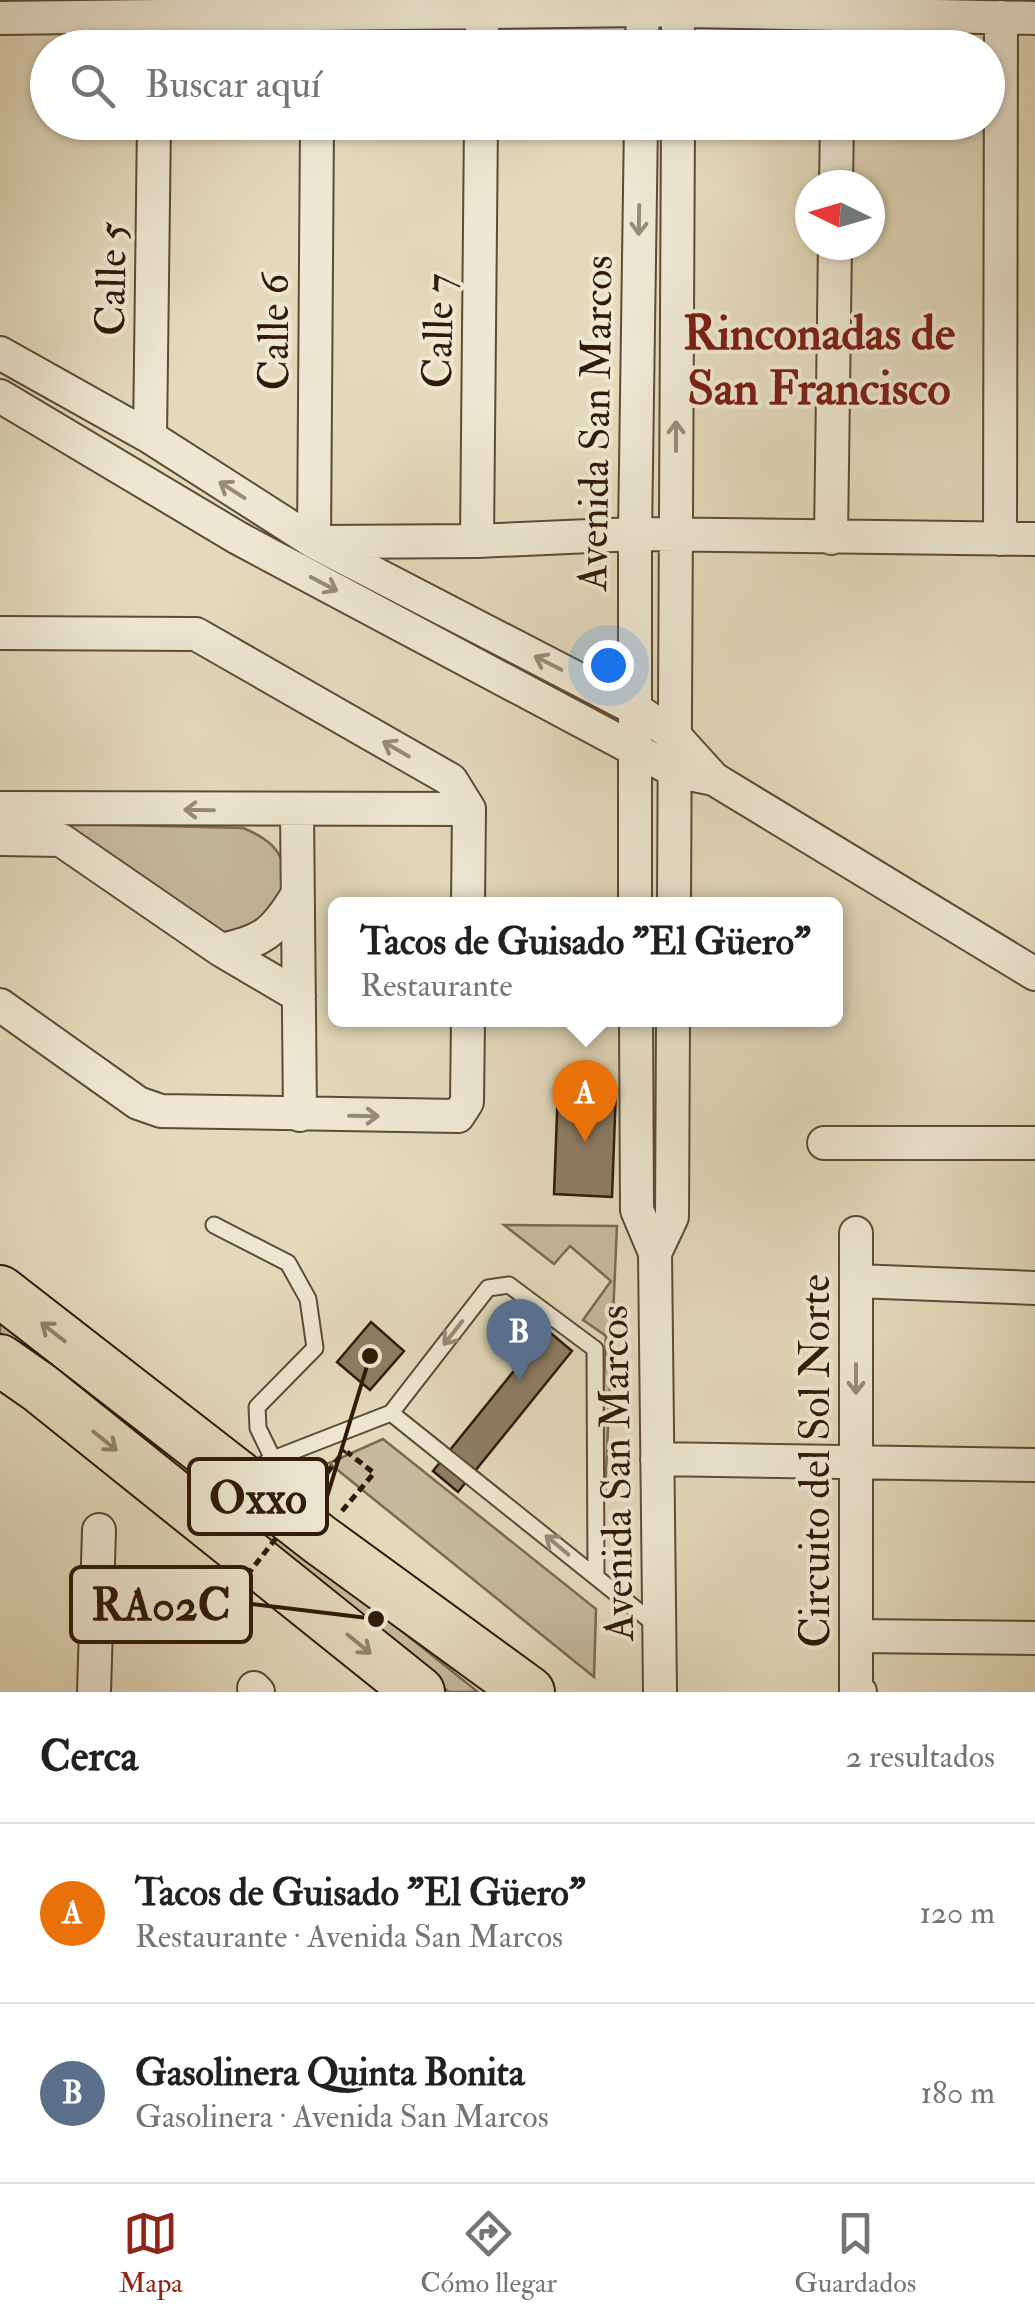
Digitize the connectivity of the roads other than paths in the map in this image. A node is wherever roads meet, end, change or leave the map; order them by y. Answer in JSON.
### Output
{"nodes":[{"id":1,"x":643,"y":5,"type":"edge"},
{"id":2,"x":678,"y":5,"type":"edge"},
{"id":3,"x":318,"y":14,"type":"junction"},
{"id":4,"x":482,"y":14,"type":"junction"},
{"id":5,"x":1001,"y":17,"type":"junction"},
{"id":6,"x":0,"y":18,"type":"edge"},
{"id":7,"x":1035,"y":18,"type":"edge"},
{"id":8,"x":133,"y":30,"type":"edge"},
{"id":9,"x":173,"y":30,"type":"edge"},
{"id":10,"x":318,"y":30,"type":"edge"},
{"id":11,"x":482,"y":30,"type":"edge"},
{"id":12,"x":642,"y":30,"type":"edge"},
{"id":13,"x":827,"y":30,"type":"edge"},
{"id":14,"x":861,"y":30,"type":"edge"},
{"id":15,"x":1001,"y":30,"type":"edge"},
{"id":16,"x":154,"y":140,"type":"edge"},
{"id":17,"x":317,"y":140,"type":"edge"},
{"id":18,"x":481,"y":140,"type":"edge"},
{"id":19,"x":641,"y":140,"type":"edge"},
{"id":20,"x":678,"y":140,"type":"edge"},
{"id":21,"x":837,"y":140,"type":"edge"},
{"id":22,"x":1001,"y":140,"type":"edge"},
{"id":23,"x":836,"y":170,"type":"edge"},
{"id":24,"x":835,"y":260,"type":"edge"},
{"id":25,"x":0,"y":352,"type":"edge"},
{"id":26,"x":0,"y":396,"type":"edge"},
{"id":27,"x":150,"y":437,"type":"junction"},
{"id":28,"x":635,"y":534,"type":"junction"},
{"id":29,"x":676,"y":534,"type":"junction"},
{"id":30,"x":238,"y":538,"type":"junction"},
{"id":31,"x":830,"y":538,"type":"junction"},
{"id":32,"x":1000,"y":539,"type":"junction"},
{"id":33,"x":1035,"y":539,"type":"edge"},
{"id":34,"x":477,"y":541,"type":"junction"},
{"id":35,"x":314,"y":542,"type":"junction"},
{"id":36,"x":0,"y":633,"type":"edge"},
{"id":37,"x":634,"y":708,"type":"junction"},
{"id":38,"x":675,"y":736,"type":"junction"},
{"id":39,"x":634,"y":749,"type":"junction"},
{"id":40,"x":675,"y":771,"type":"junction"},
{"id":41,"x":714,"y":780,"type":"junction"},
{"id":42,"x":0,"y":808,"type":"edge"},
{"id":43,"x":469,"y":810,"type":"junction"},
{"id":44,"x":297,"y":811,"type":"junction"},
{"id":45,"x":0,"y":839,"type":"edge"},
{"id":46,"x":297,"y":896,"type":"junction"},
{"id":47,"x":468,"y":897,"type":"edge"},
{"id":48,"x":635,"y":897,"type":"edge"},
{"id":49,"x":674,"y":897,"type":"edge"},
{"id":50,"x":220,"y":950,"type":"junction"},
{"id":51,"x":1035,"y":974,"type":"edge"},
{"id":52,"x":299,"y":996,"type":"junction"},
{"id":53,"x":0,"y":1005,"type":"edge"},
{"id":54,"x":468,"y":1027,"type":"edge"},
{"id":55,"x":636,"y":1027,"type":"edge"},
{"id":56,"x":673,"y":1027,"type":"edge"},
{"id":57,"x":300,"y":1115,"type":"junction"},
{"id":58,"x":824,"y":1143,"type":"dead end"},
{"id":59,"x":1035,"y":1143,"type":"edge"},
{"id":60,"x":214,"y":1225,"type":"dead end"},
{"id":61,"x":856,"y":1232,"type":"dead end"},
{"id":62,"x":655,"y":1253,"type":"junction"},
{"id":63,"x":856,"y":1281,"type":"junction"},
{"id":64,"x":1035,"y":1288,"type":"edge"},
{"id":65,"x":0,"y":1291,"type":"edge"},
{"id":66,"x":0,"y":1360,"type":"edge"},
{"id":67,"x":20,"y":1389,"type":"edge"},
{"id":68,"x":391,"y":1413,"type":"junction"},
{"id":69,"x":658,"y":1460,"type":"junction"},
{"id":70,"x":857,"y":1463,"type":"junction"},
{"id":71,"x":1035,"y":1464,"type":"edge"},
{"id":72,"x":257,"y":1468,"type":"junction"},
{"id":73,"x":99,"y":1530,"type":"dead end"},
{"id":74,"x":596,"y":1576,"type":"junction"},
{"id":75,"x":660,"y":1628,"type":"junction"},
{"id":76,"x":856,"y":1636,"type":"junction"},
{"id":77,"x":1035,"y":1638,"type":"edge"},
{"id":78,"x":858,"y":1690,"type":"edge"},
{"id":79,"x":94,"y":1692,"type":"edge"},
{"id":80,"x":419,"y":1692,"type":"edge"},
{"id":81,"x":530,"y":1692,"type":"edge"},
{"id":82,"x":660,"y":1692,"type":"edge"}],
"edges":[{"from":1,"to":2,"type":"street"},
{"from":1,"to":4,"type":"street"},
{"from":1,"to":12,"type":"street"},
{"from":2,"to":13,"type":"street"},
{"from":3,"to":4,"type":"street"},
{"from":3,"to":9,"type":"street"},
{"from":3,"to":10,"type":"street"},
{"from":4,"to":11,"type":"street"},
{"from":5,"to":7,"type":"street"},
{"from":5,"to":14,"type":"street"},
{"from":5,"to":15,"type":"street"},
{"from":6,"to":8,"type":"street"},
{"from":16,"to":27,"type":"street","name":"Calle 5"},
{"from":17,"to":35,"type":"street","name":"Calle 6"},
{"from":18,"to":34,"type":"street","name":"Calle 7"},
{"from":19,"to":28,"type":"street","name":"Avenida San Marcos","one_way":true},
{"from":29,"to":20,"type":"street","name":"Avenida San Marcos","one_way":true},
{"from":21,"to":23,"type":"street"},
{"from":22,"to":32,"type":"street"},
{"from":24,"to":31,"type":"street"},
{"from":25,"to":27,"type":"street"},
{"from":26,"to":30,"type":"street"},
{"from":35,"to":27,"type":"street","one_way":true},
{"from":28,"to":29,"type":"street"},
{"from":28,"to":34,"type":"street"},
{"from":28,"to":37,"type":"street","name":"Avenida San Marcos"},
{"from":29,"to":31,"type":"street"},
{"from":29,"to":38,"type":"street","name":"Avenida San Marcos"},
{"from":30,"to":35,"type":"street"},
{"from":30,"to":39,"type":"street","one_way":true},
{"from":31,"to":32,"type":"street"},
{"from":32,"to":33,"type":"street"},
{"from":34,"to":35,"type":"street"},
{"from":37,"to":35,"type":"street","one_way":true},
{"from":43,"to":36,"type":"street","one_way":true},
{"from":37,"to":38,"type":"street"},
{"from":37,"to":39,"type":"street","name":"Avenida San Marcos"},
{"from":38,"to":40,"type":"street","name":"Avenida San Marcos"},
{"from":38,"to":41,"type":"street"},
{"from":39,"to":40,"type":"street"},
{"from":39,"to":48,"type":"street","name":"Avenida San Marcos"},
{"from":40,"to":41,"type":"street"},
{"from":40,"to":49,"type":"street","name":"Avenida San Marcos"},
{"from":41,"to":51,"type":"street"},
{"from":44,"to":42,"type":"street","one_way":true},
{"from":43,"to":44,"type":"street"},
{"from":43,"to":47,"type":"street"},
{"from":44,"to":46,"type":"street"},
{"from":45,"to":50,"type":"street"},
{"from":46,"to":50,"type":"street"},
{"from":46,"to":52,"type":"street"},
{"from":50,"to":52,"type":"street"},
{"from":52,"to":57,"type":"street"},
{"from":53,"to":57,"type":"street"},
{"from":57,"to":54,"type":"street","one_way":true},
{"from":55,"to":62,"type":"street","name":"Avenida San Marcos"},
{"from":56,"to":62,"type":"street","name":"Avenida San Marcos"},
{"from":58,"to":59,"type":"street"},
{"from":60,"to":72,"type":"lane"},
{"from":61,"to":63,"type":"street","name":"Circuito del Sol Norte"},
{"from":62,"to":69,"type":"street","name":"Avenida San Marcos"},
{"from":63,"to":64,"type":"street"},
{"from":63,"to":70,"type":"street","name":"Circuito del Sol Norte","one_way":true},
{"from":72,"to":65,"type":"main road","one_way":true},
{"from":66,"to":67,"type":"main road"},
{"from":67,"to":80,"type":"main road","one_way":true},
{"from":68,"to":72,"type":"lane"},
{"from":74,"to":68,"type":"lane","one_way":true},
{"from":74,"to":68,"type":"lane","one_way":true},
{"from":69,"to":70,"type":"street"},
{"from":69,"to":75,"type":"street","name":"Avenida San Marcos"},
{"from":70,"to":71,"type":"street"},
{"from":70,"to":76,"type":"street","name":"Circuito del Sol Norte"},
{"from":72,"to":81,"type":"main road"},
{"from":73,"to":79,"type":"street"},
{"from":74,"to":75,"type":"lane"},
{"from":75,"to":82,"type":"street","name":"Avenida San Marcos"},
{"from":76,"to":77,"type":"street"},
{"from":76,"to":78,"type":"street","name":"Circuito del Sol Norte"}]}
